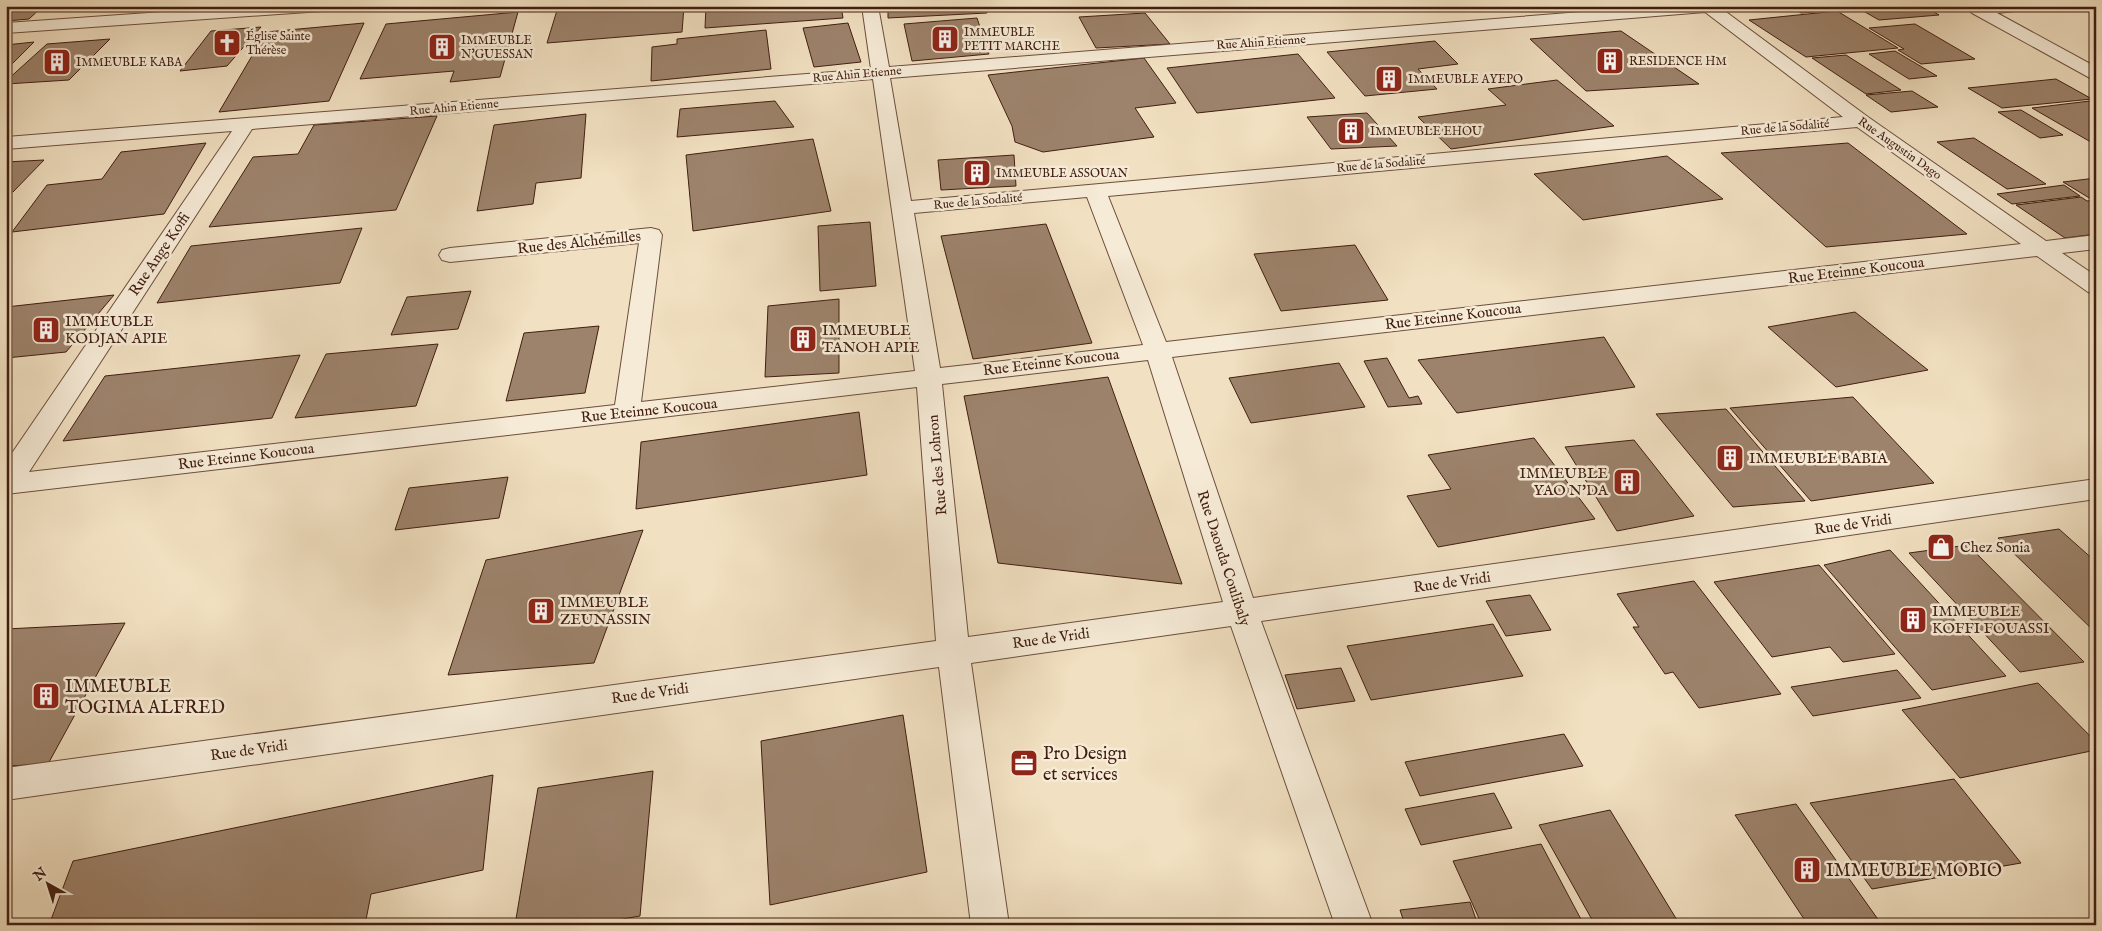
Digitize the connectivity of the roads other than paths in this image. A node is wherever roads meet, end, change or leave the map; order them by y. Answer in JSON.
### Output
{"nodes":[{"id":1,"x":119,"y":6,"type":"edge"},
{"id":2,"x":322,"y":6,"type":"edge"},
{"id":3,"x":870,"y":6,"type":"edge"},
{"id":4,"x":2028,"y":6,"type":"edge"},
{"id":5,"x":1708,"y":7,"type":"edge"},
{"id":6,"x":1974,"y":8,"type":"edge"},
{"id":7,"x":104,"y":21,"type":"junction"},
{"id":8,"x":6,"y":28,"type":"edge"},
{"id":9,"x":880,"y":72,"type":"junction"},
{"id":10,"x":2096,"y":74,"type":"edge"},
{"id":11,"x":1861,"y":120,"type":"junction"},
{"id":12,"x":246,"y":124,"type":"junction"},
{"id":13,"x":6,"y":143,"type":"edge"},
{"id":14,"x":1095,"y":190,"type":"junction"},
{"id":15,"x":902,"y":208,"type":"junction"},
{"id":16,"x":2096,"y":242,"type":"edge"},
{"id":17,"x":2041,"y":248,"type":"junction"},
{"id":18,"x":450,"y":255,"type":"dead end"},
{"id":19,"x":2096,"y":287,"type":"edge"},
{"id":20,"x":1157,"y":350,"type":"junction"},
{"id":21,"x":929,"y":377,"type":"junction"},
{"id":22,"x":627,"y":412,"type":"junction"},
{"id":23,"x":6,"y":484,"type":"edge"},
{"id":24,"x":2096,"y":489,"type":"edge"},
{"id":25,"x":1242,"y":612,"type":"junction"},
{"id":26,"x":953,"y":651,"type":"junction"},
{"id":27,"x":6,"y":784,"type":"edge"},
{"id":28,"x":990,"y":925,"type":"edge"},
{"id":29,"x":1354,"y":925,"type":"edge"}],
"edges":[{"from":1,"to":7,"type":"street"},
{"from":2,"to":7,"type":"street"},
{"from":3,"to":9,"type":"street","name":"Rue des Lohron"},
{"from":4,"to":6,"type":"street"},
{"from":5,"to":9,"type":"street","name":"Rue Ahin Etienne"},
{"from":5,"to":11,"type":"street","name":"Rue Augustin Dago"},
{"from":6,"to":10,"type":"street"},
{"from":7,"to":8,"type":"street"},
{"from":9,"to":12,"type":"street","name":"Rue Ahin Etienne"},
{"from":9,"to":15,"type":"street","name":"Rue des Lohron"},
{"from":11,"to":14,"type":"street","name":"Rue de la Sodalité"},
{"from":11,"to":17,"type":"street","name":"Rue Augustin Dago"},
{"from":12,"to":13,"type":"street","name":"Rue Ahin Etienne"},
{"from":12,"to":23,"type":"street","name":"Rue Ange Koffi"},
{"from":14,"to":15,"type":"street","name":"Rue de la Sodalité"},
{"from":14,"to":20,"type":"street","name":"Rue Daouda Coulibaly"},
{"from":15,"to":21,"type":"street","name":"Rue des Lohron"},
{"from":16,"to":17,"type":"street","name":"Rue Eteinne Koucoua"},
{"from":17,"to":19,"type":"street","name":"Rue Augustin Dago"},
{"from":17,"to":20,"type":"street","name":"Rue Eteinne Koucoua"},
{"from":18,"to":22,"type":"street","name":"Rue des Alchémilles"},
{"from":20,"to":21,"type":"street","name":"Rue Eteinne Koucoua"},
{"from":20,"to":25,"type":"street","name":"Rue Daouda Coulibaly"},
{"from":21,"to":22,"type":"street","name":"Rue Eteinne Koucoua"},
{"from":21,"to":26,"type":"street","name":"Rue des Lohron"},
{"from":22,"to":23,"type":"street","name":"Rue Eteinne Koucoua"},
{"from":24,"to":25,"type":"street","name":"Rue de Vridi"},
{"from":25,"to":26,"type":"street","name":"Rue de Vridi"},
{"from":25,"to":29,"type":"street","name":"Rue Daouda Coulibaly"},
{"from":26,"to":27,"type":"street","name":"Rue de Vridi"},
{"from":26,"to":28,"type":"street","name":"Rue des Lohron"}]}
